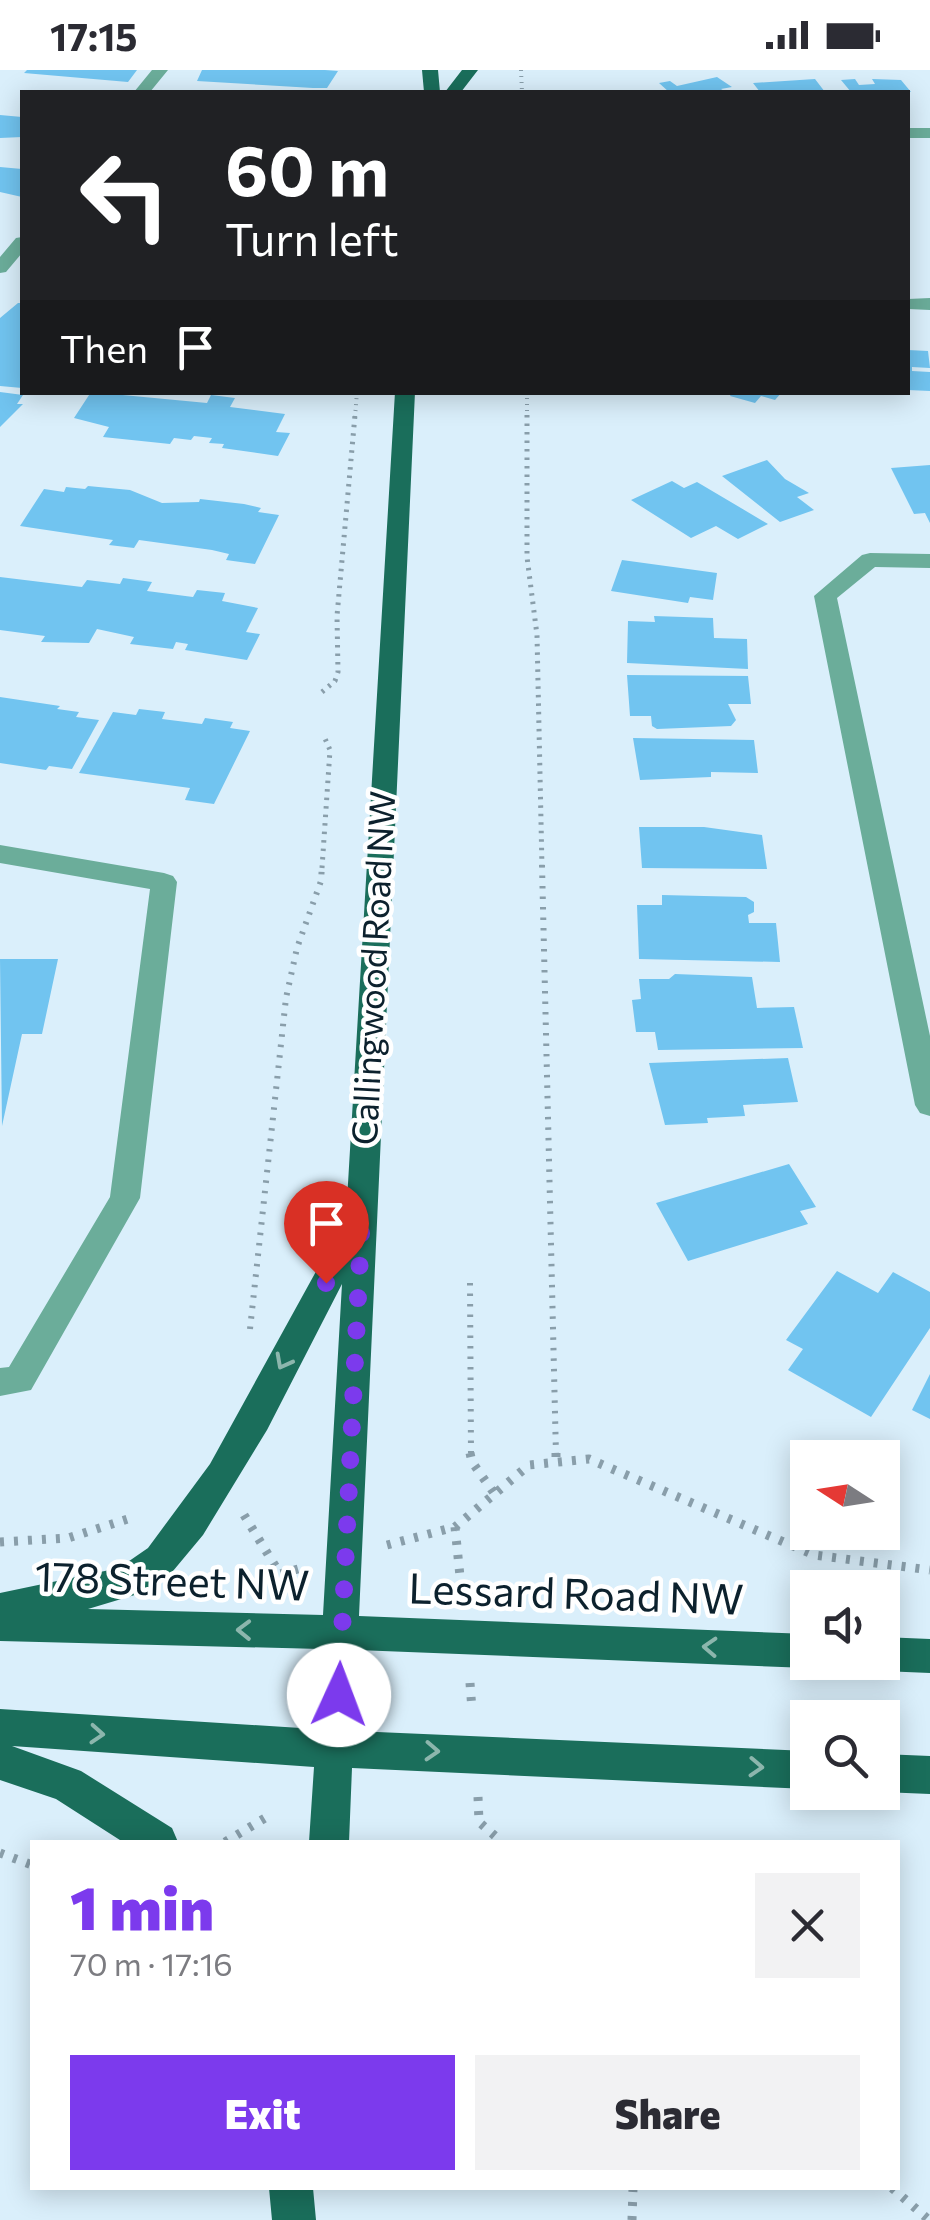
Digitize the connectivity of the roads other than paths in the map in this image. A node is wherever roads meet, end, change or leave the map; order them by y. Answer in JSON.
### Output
{"nodes":[{"id":1,"x":160,"y":70,"type":"edge"},
{"id":2,"x":470,"y":70,"type":"edge"},
{"id":3,"x":144,"y":90,"type":"edge"},
{"id":4,"x":455,"y":90,"type":"edge"},
{"id":5,"x":19,"y":234,"type":"edge"},
{"id":6,"x":0,"y":268,"type":"edge"},
{"id":7,"x":405,"y":395,"type":"edge"},
{"id":8,"x":930,"y":561,"type":"edge"},
{"id":9,"x":0,"y":854,"type":"edge"},
{"id":10,"x":930,"y":1104,"type":"edge"},
{"id":11,"x":362,"y":1214,"type":"junction"},
{"id":12,"x":0,"y":1382,"type":"edge"},
{"id":13,"x":0,"y":1610,"type":"edge"},
{"id":14,"x":0,"y":1624,"type":"edge"},
{"id":15,"x":341,"y":1633,"type":"junction"},
{"id":16,"x":790,"y":1650,"type":"edge"},
{"id":17,"x":900,"y":1655,"type":"edge"},
{"id":18,"x":930,"y":1656,"type":"edge"},
{"id":19,"x":0,"y":1726,"type":"edge"},
{"id":20,"x":334,"y":1746,"type":"junction"},
{"id":21,"x":0,"y":1762,"type":"edge"},
{"id":22,"x":790,"y":1769,"type":"edge"},
{"id":23,"x":900,"y":1774,"type":"edge"},
{"id":24,"x":930,"y":1776,"type":"edge"},
{"id":25,"x":155,"y":1840,"type":"edge"},
{"id":26,"x":329,"y":1840,"type":"edge"},
{"id":27,"x":291,"y":2190,"type":"edge"},
{"id":28,"x":306,"y":2190,"type":"edge"},
{"id":29,"x":294,"y":2220,"type":"edge"},
{"id":30,"x":304,"y":2220,"type":"edge"}],
"edges":[{"from":1,"to":3,"type":"street"},
{"from":2,"to":4,"type":"main road"},
{"from":5,"to":6,"type":"street"},
{"from":7,"to":11,"type":"main road","name":"Callingwood Road NW"},
{"from":8,"to":10,"type":"street"},
{"from":9,"to":12,"type":"street"},
{"from":11,"to":13,"type":"main road","one_way":true},
{"from":11,"to":15,"type":"main road","name":"Callingwood Road NW"},
{"from":15,"to":14,"type":"main road","name":"178 Street NW","one_way":true},
{"from":16,"to":15,"type":"main road","name":"Lessard Road NW","one_way":true},
{"from":15,"to":20,"type":"main road","name":"Callingwood Road NW"},
{"from":17,"to":18,"type":"main road"},
{"from":19,"to":20,"type":"main road","one_way":true},
{"from":20,"to":22,"type":"main road","one_way":true},
{"from":20,"to":26,"type":"main road","name":"Callingwood Road NW"},
{"from":21,"to":25,"type":"main road"},
{"from":23,"to":24,"type":"main road"},
{"from":27,"to":29,"type":"main road"},
{"from":28,"to":30,"type":"main road"}]}
